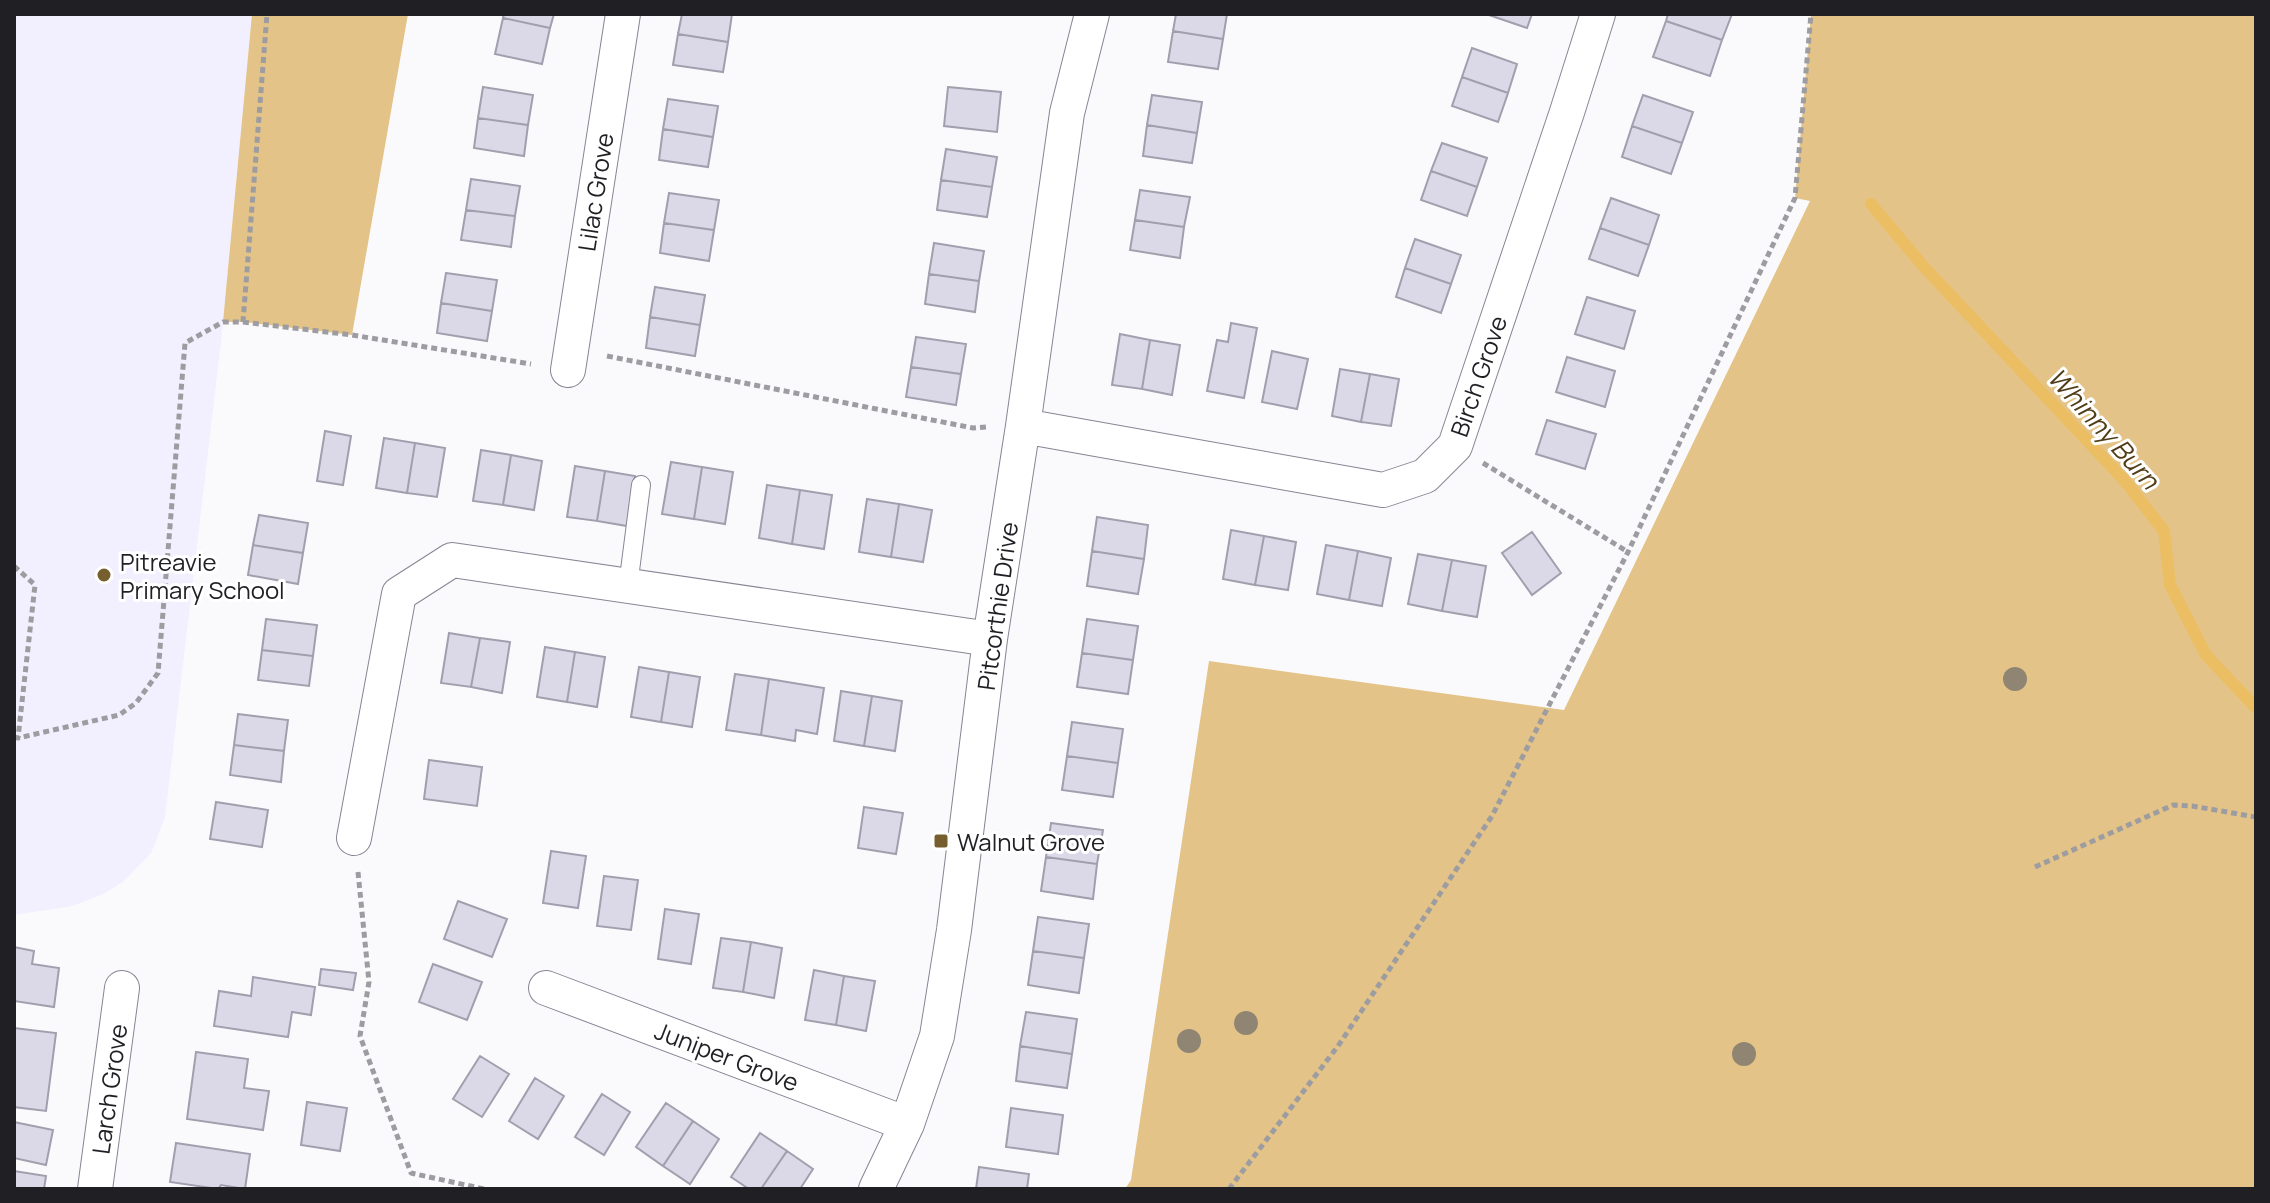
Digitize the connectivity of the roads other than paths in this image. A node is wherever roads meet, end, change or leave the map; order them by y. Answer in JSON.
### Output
{"nodes":[{"id":1,"x":623,"y":14,"type":"edge"},
{"id":2,"x":1092,"y":14,"type":"edge"},
{"id":3,"x":1598,"y":14,"type":"edge"},
{"id":4,"x":570,"y":360,"type":"road end"},
{"id":5,"x":1023,"y":426,"type":"junction"},
{"id":6,"x":641,"y":485,"type":"dead end"},
{"id":7,"x":628,"y":586,"type":"junction"},
{"id":8,"x":990,"y":639,"type":"junction"},
{"id":9,"x":354,"y":838,"type":"road end"},
{"id":10,"x":122,"y":988,"type":"dead end"},
{"id":11,"x":546,"y":988,"type":"dead end"},
{"id":12,"x":907,"y":1124,"type":"junction"},
{"id":13,"x":95,"y":1189,"type":"edge"},
{"id":14,"x":876,"y":1189,"type":"edge"}],
"edges":[{"from":1,"to":4,"type":"street","name":"Lilac Grove"},
{"from":2,"to":5,"type":"street","name":"Pitcorthie Drive"},
{"from":3,"to":5,"type":"street","name":"Birch Grove"},
{"from":5,"to":8,"type":"street","name":"Pitcorthie Drive"},
{"from":6,"to":7,"type":"lane"},
{"from":7,"to":8,"type":"street"},
{"from":7,"to":9,"type":"street"},
{"from":8,"to":12,"type":"street","name":"Pitcorthie Drive"},
{"from":10,"to":13,"type":"street","name":"Larch Grove"},
{"from":11,"to":12,"type":"street","name":"Juniper Grove"},
{"from":12,"to":14,"type":"street","name":"Pitcorthie Drive"}]}
